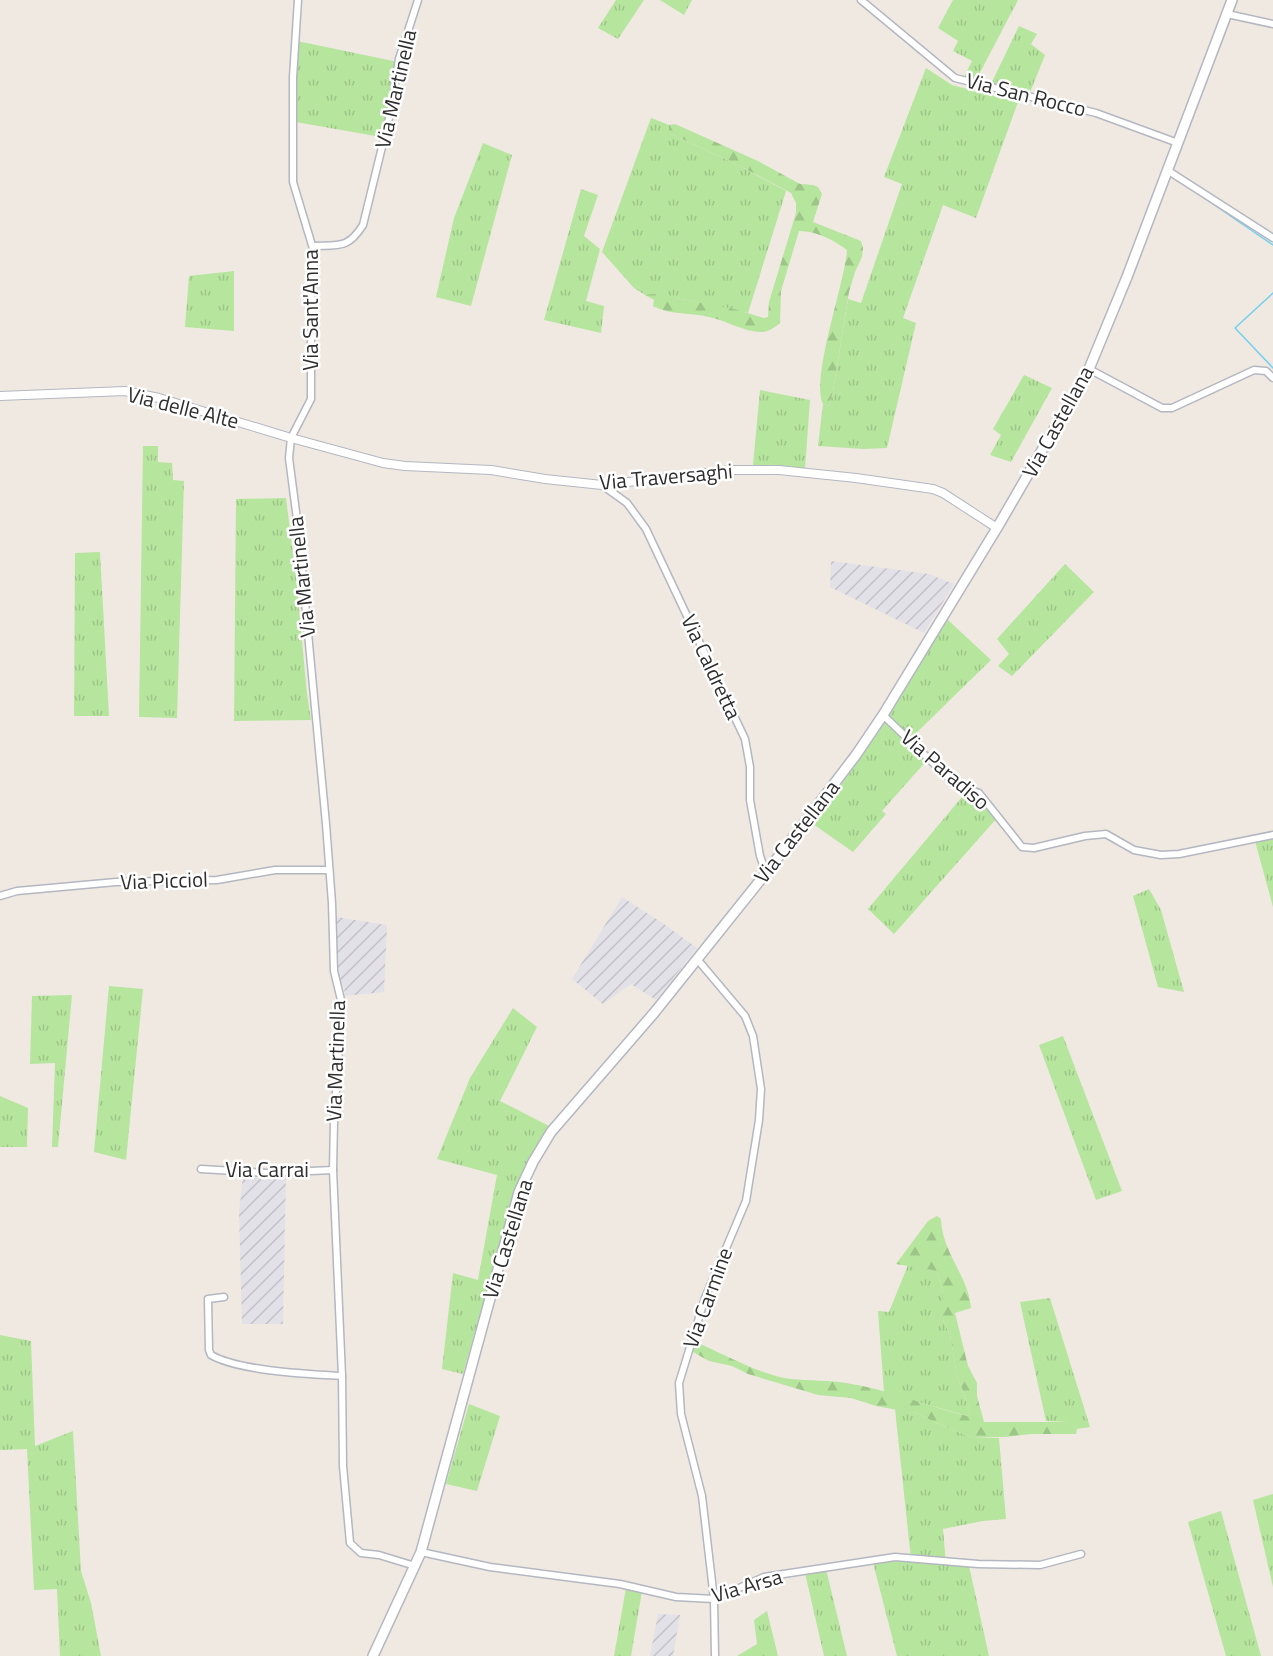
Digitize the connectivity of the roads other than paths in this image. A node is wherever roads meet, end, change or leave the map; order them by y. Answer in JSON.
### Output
{"nodes":[{"id":1,"x":298,"y":0,"type":"edge"},
{"id":2,"x":418,"y":0,"type":"edge"},
{"id":3,"x":861,"y":0,"type":"edge"},
{"id":4,"x":1232,"y":0,"type":"edge"},
{"id":5,"x":1227,"y":14,"type":"junction"},
{"id":6,"x":1273,"y":24,"type":"edge"},
{"id":7,"x":1178,"y":143,"type":"junction"},
{"id":8,"x":1167,"y":170,"type":"junction"},
{"id":9,"x":1273,"y":238,"type":"edge"},
{"id":10,"x":313,"y":246,"type":"junction"},
{"id":11,"x":1089,"y":369,"type":"junction"},
{"id":12,"x":1273,"y":378,"type":"edge"},
{"id":13,"x":0,"y":396,"type":"edge"},
{"id":14,"x":291,"y":438,"type":"junction"},
{"id":15,"x":602,"y":485,"type":"junction"},
{"id":16,"x":997,"y":528,"type":"junction"},
{"id":17,"x":883,"y":715,"type":"junction"},
{"id":18,"x":1273,"y":835,"type":"edge"},
{"id":19,"x":329,"y":870,"type":"junction"},
{"id":20,"x":766,"y":873,"type":"junction"},
{"id":21,"x":0,"y":896,"type":"edge"},
{"id":22,"x":697,"y":959,"type":"junction"},
{"id":23,"x":201,"y":1170,"type":"dead end"},
{"id":24,"x":333,"y":1170,"type":"junction"},
{"id":25,"x":225,"y":1298,"type":"dead end"},
{"id":26,"x":342,"y":1376,"type":"junction"},
{"id":27,"x":421,"y":1552,"type":"junction"},
{"id":28,"x":1081,"y":1554,"type":"dead end"},
{"id":29,"x":415,"y":1566,"type":"junction"},
{"id":30,"x":714,"y":1599,"type":"junction"},
{"id":31,"x":373,"y":1656,"type":"edge"},
{"id":32,"x":715,"y":1656,"type":"edge"}],
"edges":[{"from":1,"to":10,"type":"street","name":"Via Sant'Anna"},
{"from":2,"to":10,"type":"street","name":"Via Martinella"},
{"from":3,"to":7,"type":"street","name":"Via San Rocco"},
{"from":4,"to":5,"type":"main road","name":"Via Castellana"},
{"from":5,"to":6,"type":"street"},
{"from":5,"to":7,"type":"main road","name":"Via Castellana"},
{"from":7,"to":8,"type":"main road","name":"Via Castellana"},
{"from":8,"to":9,"type":"street"},
{"from":8,"to":11,"type":"main road","name":"Via Castellana"},
{"from":10,"to":14,"type":"street","name":"Via Sant'Anna"},
{"from":11,"to":12,"type":"street"},
{"from":11,"to":16,"type":"main road","name":"Via Castellana"},
{"from":13,"to":14,"type":"street","name":"Via delle Alte"},
{"from":14,"to":15,"type":"street","name":"Via Traversaghi"},
{"from":14,"to":19,"type":"street","name":"Via Martinella"},
{"from":15,"to":16,"type":"street","name":"Via Traversaghi"},
{"from":15,"to":20,"type":"street","name":"Via Caldretta"},
{"from":16,"to":17,"type":"main road","name":"Via Castellana"},
{"from":17,"to":18,"type":"street","name":"Via Paradiso"},
{"from":17,"to":20,"type":"main road","name":"Via Castellana"},
{"from":19,"to":21,"type":"street","name":"Via Picciol"},
{"from":19,"to":24,"type":"street","name":"Via Martinella"},
{"from":20,"to":22,"type":"main road","name":"Via Castellana"},
{"from":22,"to":27,"type":"main road","name":"Via Castellana"},
{"from":22,"to":30,"type":"street","name":"Via Carmine"},
{"from":23,"to":24,"type":"street","name":"Via Carrai"},
{"from":24,"to":26,"type":"street","name":"Via Martinella"},
{"from":25,"to":26,"type":"street"},
{"from":26,"to":29,"type":"street","name":"Via Martinella"},
{"from":27,"to":29,"type":"main road","name":"Via Castellana"},
{"from":27,"to":30,"type":"street","name":"Via Arsa"},
{"from":28,"to":30,"type":"street","name":"Via Arsa"},
{"from":29,"to":31,"type":"main road","name":"Via Castellana"},
{"from":30,"to":32,"type":"street","name":"Via Carmine"}]}
